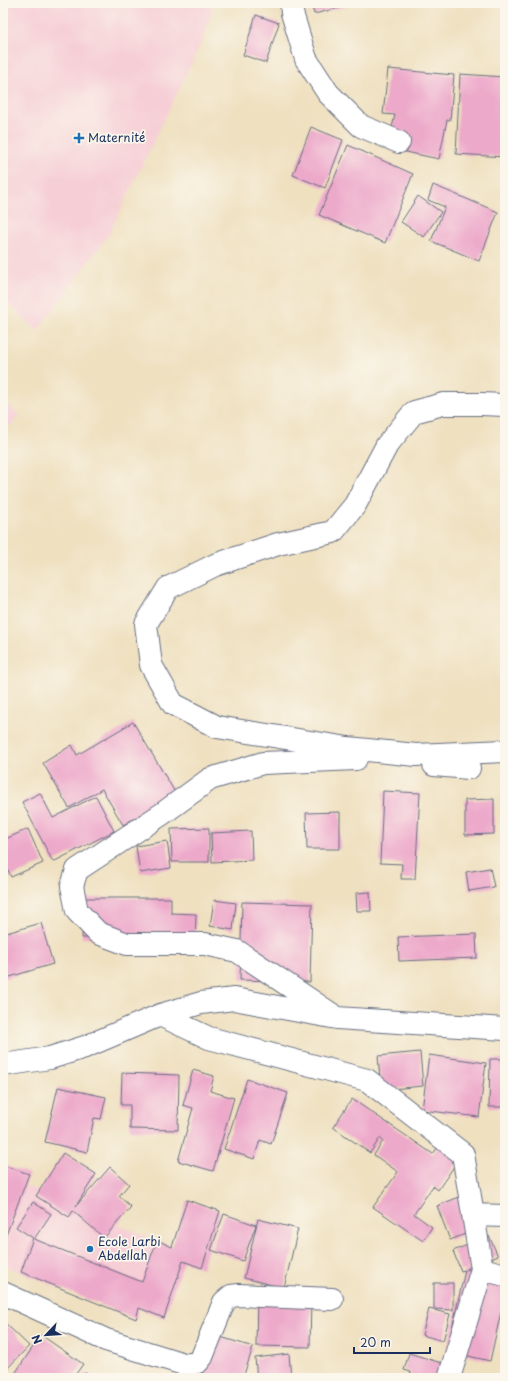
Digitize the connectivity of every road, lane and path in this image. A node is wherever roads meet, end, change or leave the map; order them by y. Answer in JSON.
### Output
{"nodes":[{"id":1,"x":291,"y":3,"type":"edge"},
{"id":2,"x":399,"y":142,"type":"dead end"},
{"id":3,"x":505,"y":405,"type":"edge"},
{"id":4,"x":505,"y":751,"type":"edge"},
{"id":5,"x":469,"y":768,"type":"dead end"},
{"id":6,"x":160,"y":1015,"type":"junction"},
{"id":7,"x":337,"y":1018,"type":"junction"},
{"id":8,"x":505,"y":1030,"type":"edge"},
{"id":9,"x":3,"y":1065,"type":"edge"},
{"id":10,"x":473,"y":1215,"type":"junction"},
{"id":11,"x":505,"y":1216,"type":"edge"},
{"id":12,"x":482,"y":1269,"type":"junction"},
{"id":13,"x":505,"y":1275,"type":"edge"},
{"id":14,"x":3,"y":1293,"type":"edge"},
{"id":15,"x":332,"y":1299,"type":"dead end"},
{"id":16,"x":449,"y":1378,"type":"edge"}],
"edges":[{"from":1,"to":2,"type":"street"},
{"from":3,"to":4,"type":"street"},
{"from":5,"to":7,"type":"street"},
{"from":6,"to":7,"type":"street"},
{"from":6,"to":9,"type":"street"},
{"from":6,"to":10,"type":"street"},
{"from":7,"to":8,"type":"street"},
{"from":10,"to":11,"type":"street"},
{"from":10,"to":12,"type":"street"},
{"from":12,"to":13,"type":"street"},
{"from":12,"to":16,"type":"street"},
{"from":14,"to":15,"type":"street"}]}
